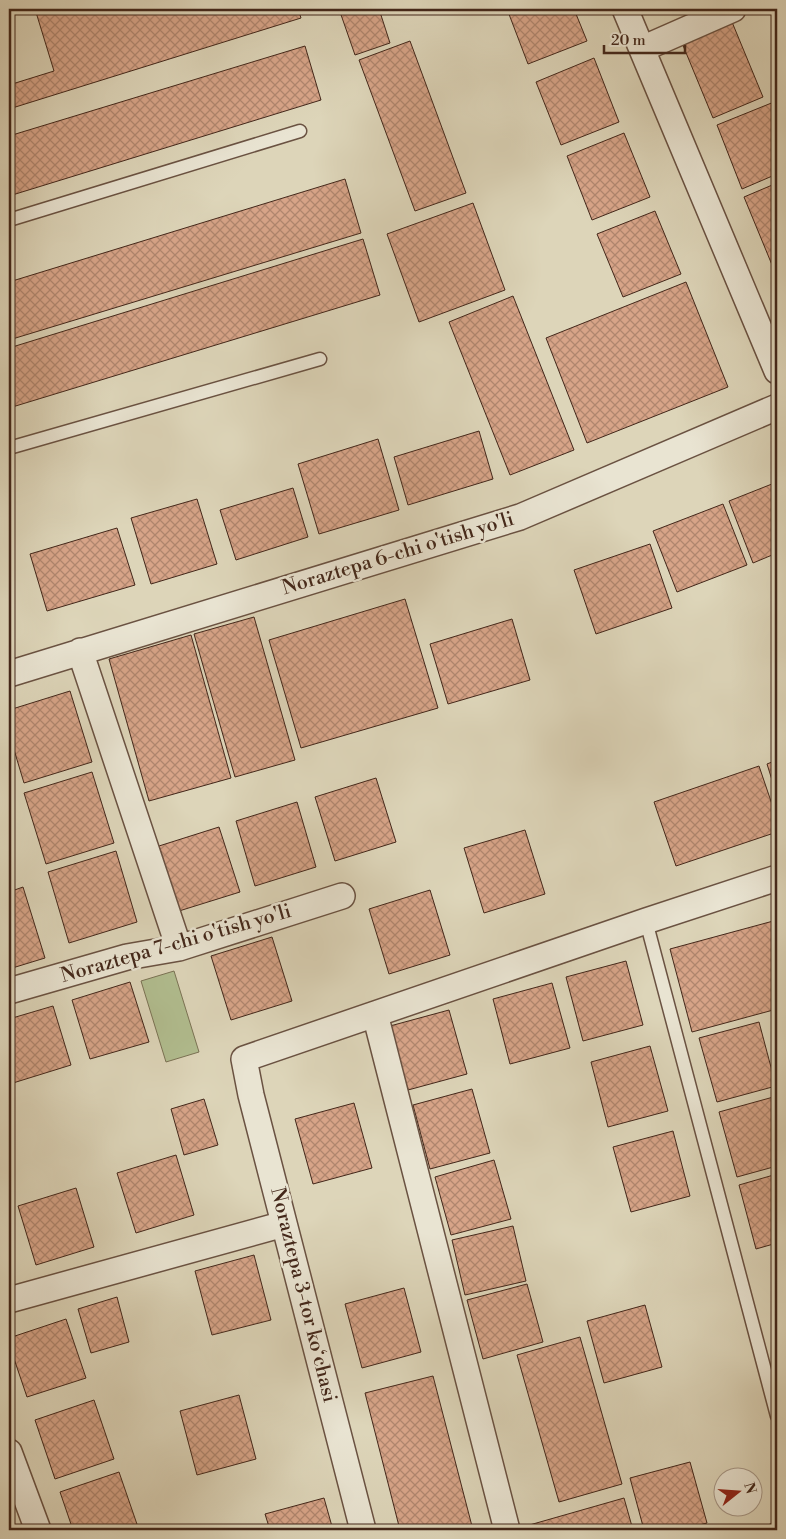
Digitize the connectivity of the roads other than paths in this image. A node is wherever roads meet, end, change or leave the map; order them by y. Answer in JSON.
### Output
{"nodes":[{"id":1,"x":625,"y":9,"type":"edge"},
{"id":2,"x":733,"y":9,"type":"edge"},
{"id":3,"x":642,"y":49,"type":"junction"},
{"id":4,"x":300,"y":130,"type":"dead end"},
{"id":5,"x":9,"y":220,"type":"edge"},
{"id":6,"x":320,"y":359,"type":"dead end"},
{"id":7,"x":777,"y":371,"type":"edge"},
{"id":8,"x":777,"y":407,"type":"edge"},
{"id":9,"x":9,"y":448,"type":"edge"},
{"id":10,"x":80,"y":651,"type":"junction"},
{"id":11,"x":9,"y":672,"type":"edge"},
{"id":12,"x":777,"y":878,"type":"edge"},
{"id":13,"x":342,"y":896,"type":"dead end"},
{"id":14,"x":646,"y":921,"type":"junction"},
{"id":15,"x":179,"y":948,"type":"junction"},
{"id":16,"x":9,"y":992,"type":"edge"},
{"id":17,"x":375,"y":1014,"type":"junction"},
{"id":18,"x":284,"y":1224,"type":"junction"},
{"id":19,"x":9,"y":1300,"type":"edge"},
{"id":20,"x":777,"y":1416,"type":"edge"},
{"id":21,"x":9,"y":1452,"type":"edge"},
{"id":22,"x":38,"y":1530,"type":"edge"},
{"id":23,"x":363,"y":1530,"type":"edge"},
{"id":24,"x":507,"y":1530,"type":"edge"}],
"edges":[{"from":1,"to":3,"type":"street"},
{"from":2,"to":3,"type":"street"},
{"from":3,"to":7,"type":"street"},
{"from":4,"to":5,"type":"lane"},
{"from":6,"to":9,"type":"lane"},
{"from":8,"to":10,"type":"street","name":"Noraztepa 6-chi o'tish yo'li"},
{"from":10,"to":11,"type":"street","name":"Noraztepa 6-chi o'tish yo'li"},
{"from":10,"to":15,"type":"street"},
{"from":12,"to":14,"type":"street"},
{"from":13,"to":15,"type":"street","name":"Noraztepa 7-chi o'tish yo'li"},
{"from":14,"to":17,"type":"street"},
{"from":14,"to":20,"type":"lane"},
{"from":15,"to":16,"type":"street","name":"Noraztepa 7-chi o'tish yo'li"},
{"from":17,"to":18,"type":"street","name":"Noraztepa 3-tor ko‘chasi"},
{"from":17,"to":24,"type":"street"},
{"from":18,"to":19,"type":"street"},
{"from":18,"to":23,"type":"street","name":"Noraztepa 3-tor ko‘chasi"},
{"from":21,"to":22,"type":"street"}]}
